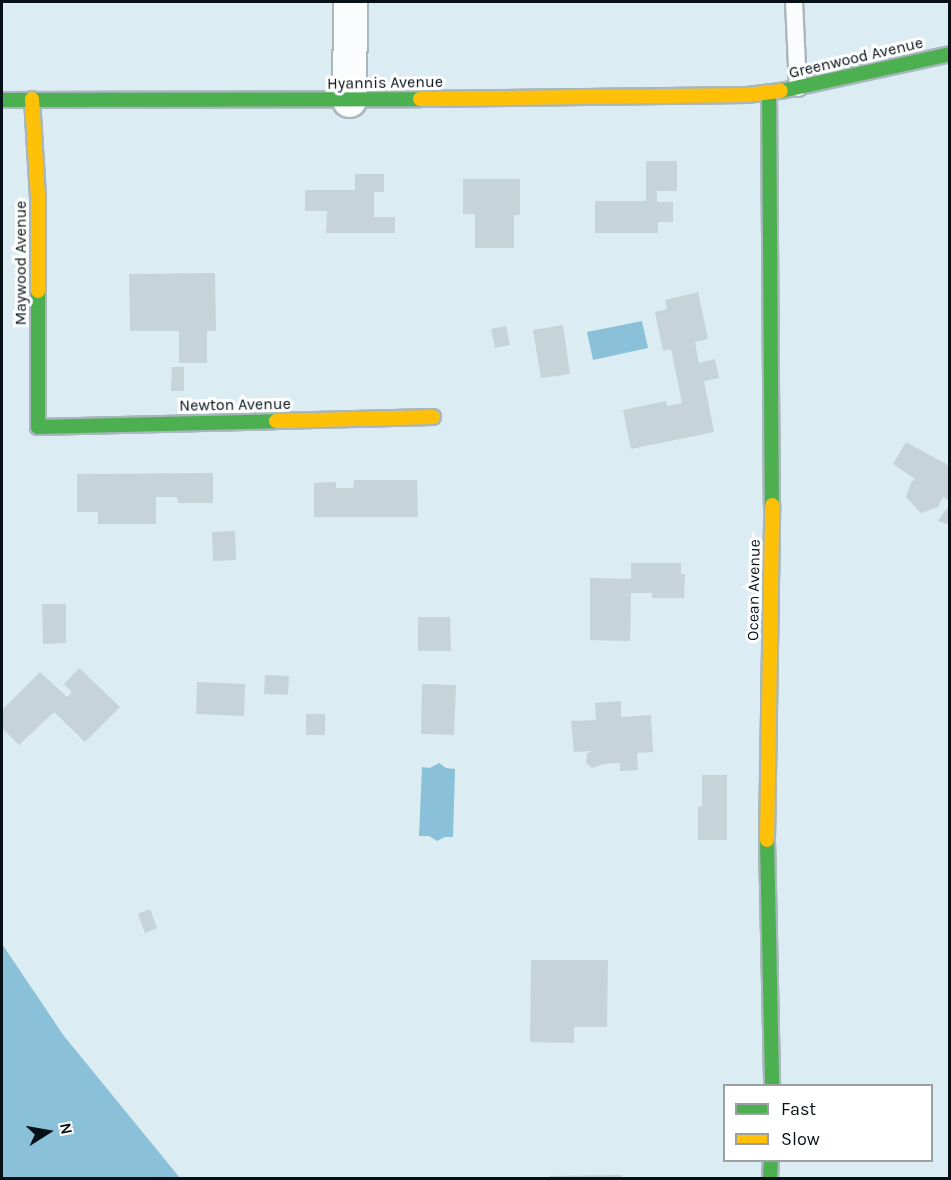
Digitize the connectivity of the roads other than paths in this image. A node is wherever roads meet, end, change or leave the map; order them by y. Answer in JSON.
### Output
{"nodes":[{"id":1,"x":350,"y":2,"type":"edge"},
{"id":2,"x":794,"y":2,"type":"edge"},
{"id":3,"x":950,"y":54,"type":"edge"},
{"id":4,"x":798,"y":88,"type":"junction"},
{"id":5,"x":769,"y":94,"type":"junction"},
{"id":6,"x":32,"y":99,"type":"junction"},
{"id":7,"x":2,"y":100,"type":"edge"},
{"id":8,"x":349,"y":100,"type":"junction"},
{"id":9,"x":433,"y":417,"type":"dead end"},
{"id":10,"x":38,"y":427,"type":"joint"},
{"id":11,"x":772,"y":1084,"type":"edge"},
{"id":12,"x":771,"y":1162,"type":"edge"},
{"id":13,"x":770,"y":1179,"type":"edge"}],
"edges":[{"from":1,"to":8,"type":"street"},
{"from":2,"to":4,"type":"lane"},
{"from":3,"to":4,"type":"street","name":"Greenwood Avenue"},
{"from":4,"to":5,"type":"street","name":"Greenwood Avenue"},
{"from":5,"to":8,"type":"street","name":"Hyannis Avenue"},
{"from":5,"to":11,"type":"street","name":"Ocean Avenue"},
{"from":6,"to":7,"type":"street","name":"Hyannis Avenue"},
{"from":6,"to":8,"type":"street","name":"Hyannis Avenue"},
{"from":6,"to":10,"type":"street","name":"Maywood Avenue"},
{"from":9,"to":10,"type":"street","name":"Newton Avenue"},
{"from":12,"to":13,"type":"street"}]}
